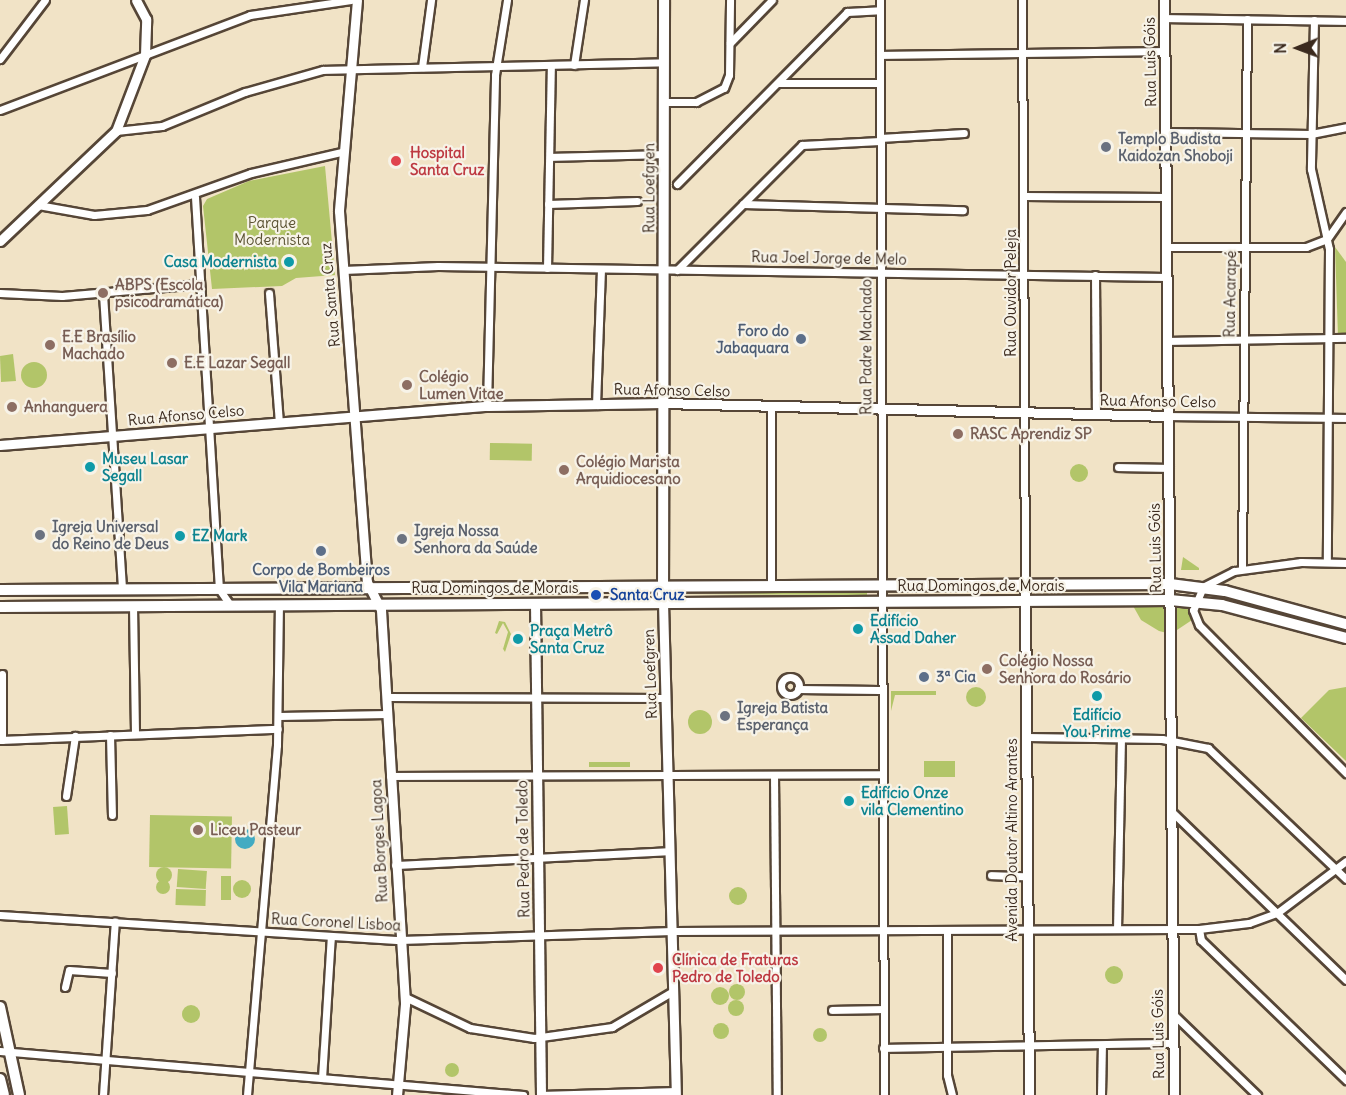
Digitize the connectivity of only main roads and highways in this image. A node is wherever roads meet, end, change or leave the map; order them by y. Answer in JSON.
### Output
{"nodes":[{"id":1,"x":664,"y":0,"type":"edge"},
{"id":2,"x":663,"y":587,"type":"junction"},
{"id":3,"x":0,"y":590,"type":"edge"},
{"id":4,"x":663,"y":602,"type":"junction"},
{"id":5,"x":0,"y":607,"type":"edge"},
{"id":6,"x":1346,"y":624,"type":"edge"},
{"id":7,"x":1346,"y":638,"type":"edge"},
{"id":8,"x":0,"y":1007,"type":"edge"},
{"id":9,"x":5,"y":1052,"type":"edge"},
{"id":10,"x":0,"y":1079,"type":"edge"},
{"id":11,"x":3,"y":1095,"type":"edge"},
{"id":12,"x":19,"y":1095,"type":"edge"}],
"edges":[{"from":1,"to":2,"type":"main road","name":"Rua Loefgren"},
{"from":2,"to":3,"type":"main road","name":"Rua Domingos de Morais"},
{"from":2,"to":4,"type":"main road","name":"Rua Loefgren"},
{"from":2,"to":6,"type":"main road","name":"Rua Domingos de Morais"},
{"from":4,"to":5,"type":"main road","name":"Rua Domingos de Morais"},
{"from":4,"to":7,"type":"main road","name":"Rua Domingos de Morais"},
{"from":8,"to":9,"type":"main road"},
{"from":9,"to":12,"type":"main road"},
{"from":10,"to":11,"type":"main road"}]}
